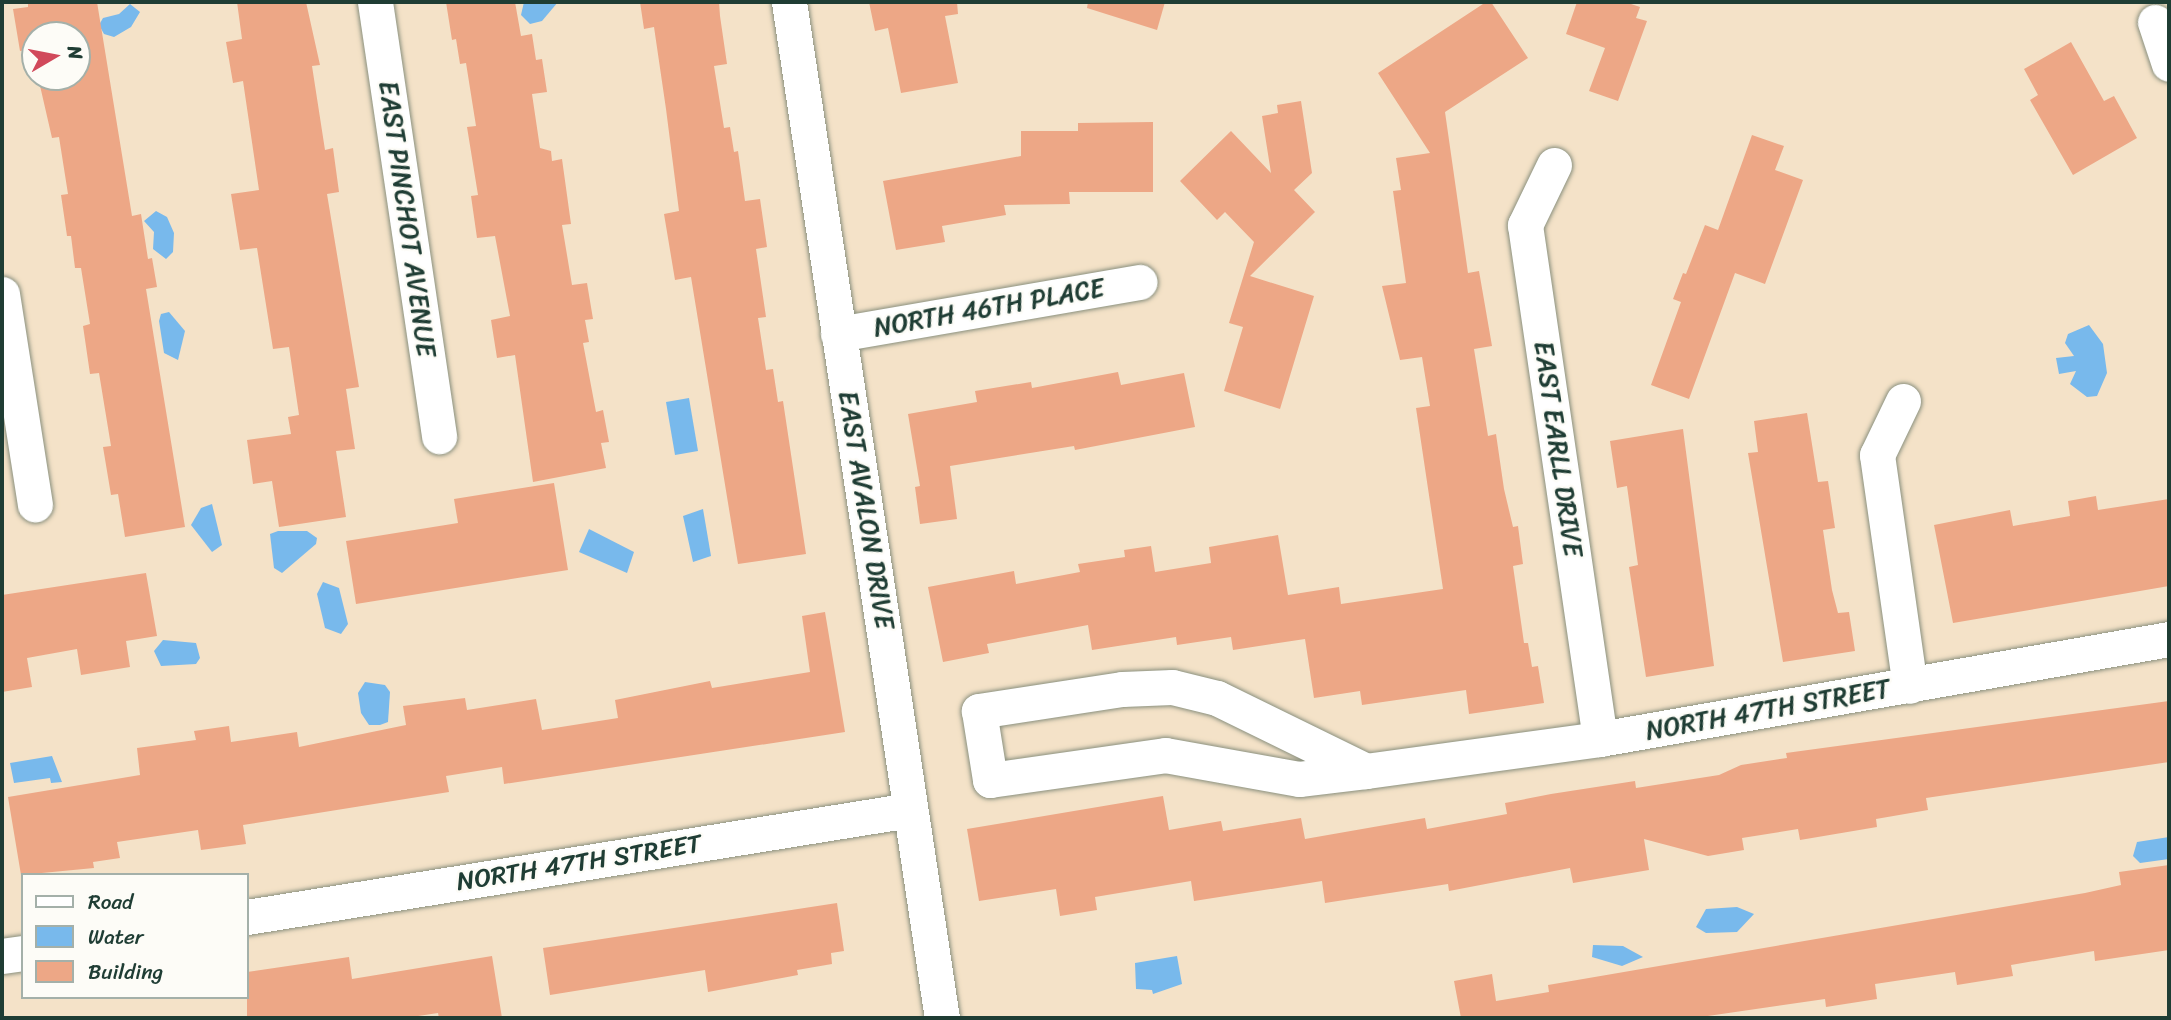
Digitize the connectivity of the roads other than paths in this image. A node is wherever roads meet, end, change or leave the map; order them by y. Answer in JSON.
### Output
{"nodes":[{"id":1,"x":375,"y":2,"type":"edge"},
{"id":2,"x":789,"y":2,"type":"edge"},
{"id":3,"x":2155,"y":22,"type":"dead end"},
{"id":4,"x":2169,"y":64,"type":"edge"},
{"id":5,"x":1554,"y":165,"type":"dead end"},
{"id":6,"x":1140,"y":282,"type":"dead end"},
{"id":7,"x":2,"y":294,"type":"edge"},
{"id":8,"x":838,"y":334,"type":"junction"},
{"id":9,"x":1903,"y":401,"type":"dead end"},
{"id":10,"x":439,"y":436,"type":"dead end"},
{"id":11,"x":35,"y":504,"type":"dead end"},
{"id":12,"x":2169,"y":639,"type":"edge"},
{"id":13,"x":1910,"y":686,"type":"junction"},
{"id":14,"x":1600,"y":739,"type":"junction"},
{"id":15,"x":1366,"y":771,"type":"junction"},
{"id":16,"x":911,"y":810,"type":"junction"},
{"id":17,"x":248,"y":917,"type":"edge"},
{"id":18,"x":21,"y":953,"type":"edge"},
{"id":19,"x":2,"y":956,"type":"edge"},
{"id":20,"x":942,"y":1018,"type":"edge"}],
"edges":[{"from":1,"to":10,"type":"street","name":"EAST PINCHOT AVENUE"},
{"from":2,"to":8,"type":"street","name":"EAST AVALON DRIVE"},
{"from":3,"to":4,"type":"street"},
{"from":5,"to":14,"type":"street","name":"EAST EARLL DRIVE"},
{"from":6,"to":8,"type":"street","name":"NORTH 46TH PLACE"},
{"from":7,"to":11,"type":"street"},
{"from":8,"to":16,"type":"street","name":"EAST AVALON DRIVE"},
{"from":9,"to":13,"type":"street"},
{"from":12,"to":13,"type":"street","name":"NORTH 47TH STREET"},
{"from":13,"to":14,"type":"street","name":"NORTH 47TH STREET"},
{"from":14,"to":15,"type":"street","name":"NORTH 47TH STREET"},
{"from":15,"to":15,"type":"street","name":"NORTH 47TH STREET"},
{"from":16,"to":17,"type":"street","name":"NORTH 47TH STREET"},
{"from":16,"to":20,"type":"street","name":"EAST AVALON DRIVE"},
{"from":18,"to":19,"type":"street"}]}
